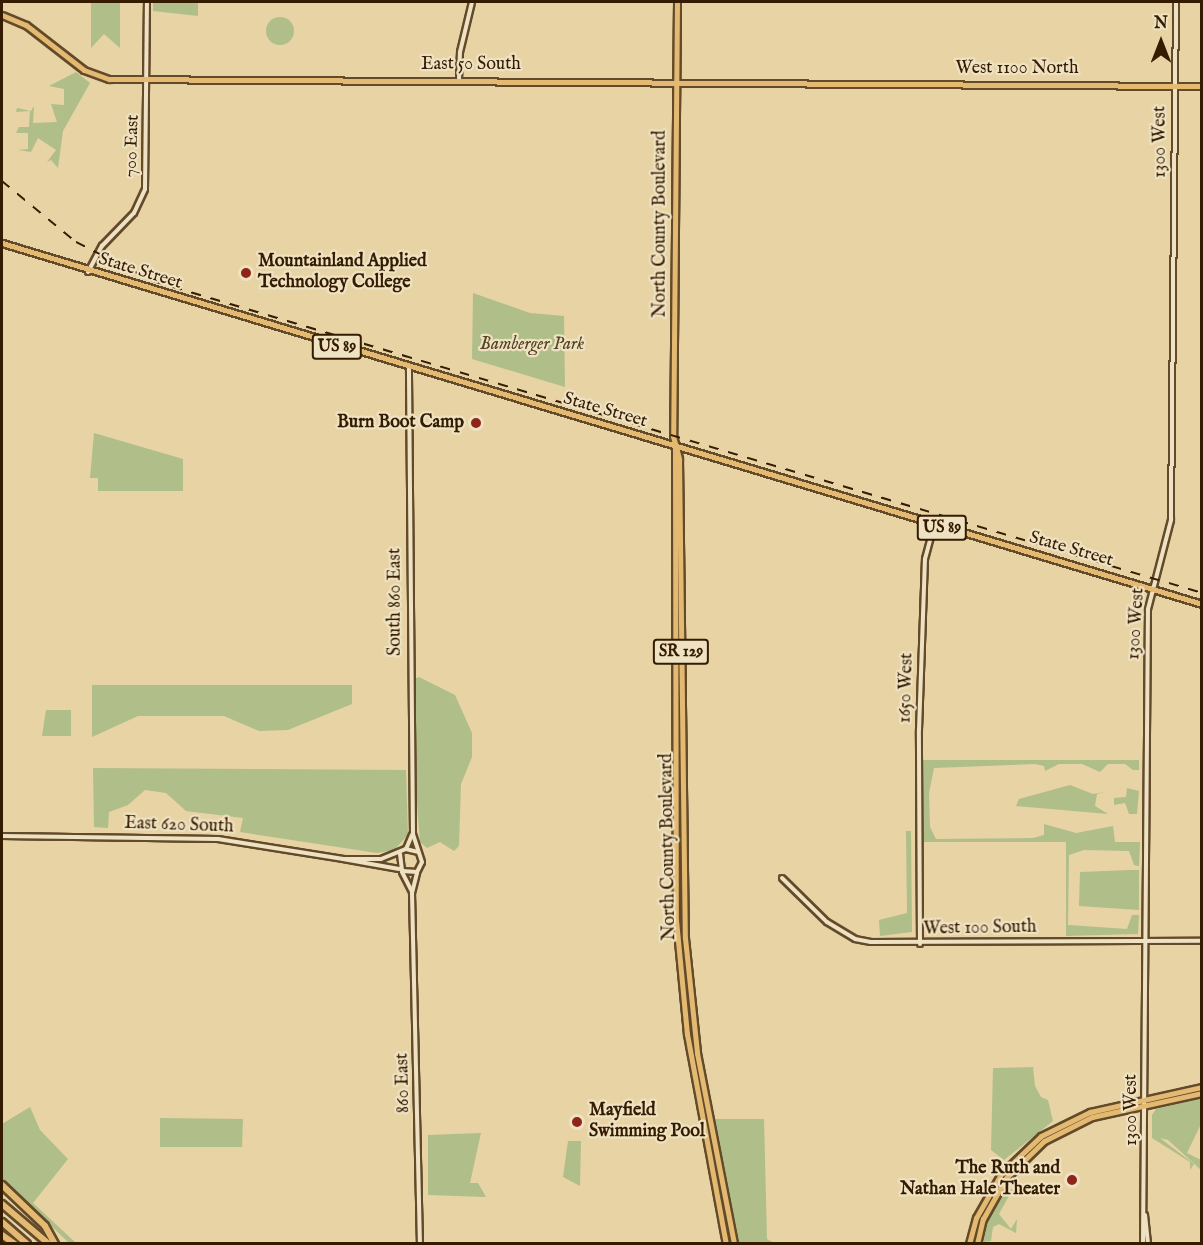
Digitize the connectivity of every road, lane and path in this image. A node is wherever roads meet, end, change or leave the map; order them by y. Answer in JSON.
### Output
{"nodes":[{"id":1,"x":147,"y":2,"type":"edge"},
{"id":2,"x":472,"y":2,"type":"edge"},
{"id":3,"x":677,"y":2,"type":"edge"},
{"id":4,"x":1176,"y":2,"type":"edge"},
{"id":5,"x":2,"y":15,"type":"edge"},
{"id":6,"x":147,"y":80,"type":"junction"},
{"id":7,"x":459,"y":80,"type":"junction"},
{"id":8,"x":676,"y":81,"type":"junction"},
{"id":9,"x":833,"y":83,"type":"joint"},
{"id":10,"x":1175,"y":85,"type":"junction"},
{"id":11,"x":1202,"y":86,"type":"edge"},
{"id":12,"x":2,"y":243,"type":"edge"},
{"id":13,"x":88,"y":272,"type":"junction"},
{"id":14,"x":409,"y":369,"type":"junction"},
{"id":15,"x":675,"y":447,"type":"junction"},
{"id":16,"x":934,"y":525,"type":"junction"},
{"id":17,"x":1151,"y":589,"type":"junction"},
{"id":18,"x":1202,"y":604,"type":"edge"},
{"id":19,"x":413,"y":834,"type":"junction"},
{"id":20,"x":2,"y":836,"type":"edge"},
{"id":21,"x":406,"y":849,"type":"junction"},
{"id":22,"x":418,"y":853,"type":"junction"},
{"id":23,"x":400,"y":854,"type":"junction"},
{"id":24,"x":343,"y":859,"type":"junction"},
{"id":25,"x":401,"y":870,"type":"junction"},
{"id":26,"x":417,"y":872,"type":"junction"},
{"id":27,"x":782,"y":878,"type":"dead end"},
{"id":28,"x":412,"y":893,"type":"junction"},
{"id":29,"x":1144,"y":940,"type":"junction"},
{"id":30,"x":1202,"y":940,"type":"edge"},
{"id":31,"x":920,"y":944,"type":"junction"},
{"id":32,"x":1202,"y":1087,"type":"edge"},
{"id":33,"x":1202,"y":1093,"type":"edge"},
{"id":34,"x":1145,"y":1104,"type":"junction"},
{"id":35,"x":2,"y":1185,"type":"edge"},
{"id":36,"x":2,"y":1203,"type":"edge"},
{"id":37,"x":1145,"y":1215,"type":"junction"},
{"id":38,"x":2,"y":1222,"type":"edge"},
{"id":39,"x":2,"y":1235,"type":"edge"},
{"id":40,"x":15,"y":1244,"type":"edge"},
{"id":41,"x":27,"y":1244,"type":"edge"},
{"id":42,"x":49,"y":1244,"type":"edge"},
{"id":43,"x":55,"y":1244,"type":"edge"},
{"id":44,"x":420,"y":1244,"type":"edge"},
{"id":45,"x":726,"y":1244,"type":"edge"},
{"id":46,"x":734,"y":1244,"type":"edge"},
{"id":47,"x":969,"y":1244,"type":"edge"},
{"id":48,"x":977,"y":1244,"type":"edge"},
{"id":49,"x":1143,"y":1244,"type":"edge"},
{"id":50,"x":1148,"y":1244,"type":"edge"}],
"edges":[{"from":1,"to":6,"type":"street","name":"700 East"},
{"from":2,"to":7,"type":"street"},
{"from":3,"to":8,"type":"main road","name":"North County Boulevard","number":"SR 129"},
{"from":4,"to":10,"type":"street","name":"1300 West"},
{"from":5,"to":6,"type":"main road","name":"East 50 South"},
{"from":6,"to":7,"type":"main road","name":"East 50 South"},
{"from":6,"to":13,"type":"street","name":"700 East"},
{"from":7,"to":8,"type":"main road","name":"East 50 South"},
{"from":8,"to":9,"type":"main road","name":"East 50 South"},
{"from":8,"to":15,"type":"main road","name":"North County Boulevard","number":"SR 129"},
{"from":9,"to":10,"type":"main road","name":"West 1100 North"},
{"from":10,"to":11,"type":"main road","name":"West 1100 North"},
{"from":10,"to":17,"type":"street","name":"1300 West"},
{"from":12,"to":13,"type":"main road","name":"State Street","number":"US 89"},
{"from":13,"to":14,"type":"main road","name":"State Street","number":"US 89"},
{"from":14,"to":15,"type":"main road","name":"State Street","number":"US 89"},
{"from":14,"to":19,"type":"street","name":"South 860 East"},
{"from":15,"to":16,"type":"main road","name":"State Street","number":"US 89"},
{"from":15,"to":45,"type":"main road","name":"North County Boulevard","number":"SR 129"},
{"from":15,"to":46,"type":"main road","name":"North County Boulevard","number":"SR 129"},
{"from":16,"to":17,"type":"main road","name":"State Street","number":"US 89"},
{"from":16,"to":31,"type":"street","name":"1650 West"},
{"from":17,"to":18,"type":"main road","name":"State Street","number":"US 89"},
{"from":17,"to":29,"type":"street","name":"1300 West"},
{"from":19,"to":21,"type":"street","name":"South 860 East"},
{"from":19,"to":22,"type":"street","name":"South 860 East"},
{"from":20,"to":24,"type":"street","name":"East 620 South"},
{"from":21,"to":22,"type":"street"},
{"from":21,"to":23,"type":"street"},
{"from":22,"to":26,"type":"street"},
{"from":23,"to":24,"type":"street","name":"East 620 South"},
{"from":23,"to":25,"type":"street"},
{"from":24,"to":25,"type":"street","name":"East 620 South"},
{"from":25,"to":26,"type":"street"},
{"from":25,"to":28,"type":"street"},
{"from":26,"to":28,"type":"street"},
{"from":27,"to":31,"type":"street","name":"West 100 South"},
{"from":28,"to":44,"type":"street","name":"860 East"},
{"from":29,"to":30,"type":"street","name":"West 100 South"},
{"from":29,"to":31,"type":"street","name":"West 100 South"},
{"from":29,"to":34,"type":"street","name":"1300 West"},
{"from":32,"to":34,"type":"main road"},
{"from":33,"to":34,"type":"main road"},
{"from":34,"to":37,"type":"street","name":"1300 West"},
{"from":34,"to":47,"type":"main road"},
{"from":34,"to":48,"type":"main road"},
{"from":35,"to":43,"type":"highway"},
{"from":36,"to":42,"type":"highway"},
{"from":37,"to":49,"type":"street"},
{"from":37,"to":50,"type":"street"},
{"from":38,"to":41,"type":"highway"},
{"from":39,"to":40,"type":"highway"}]}
